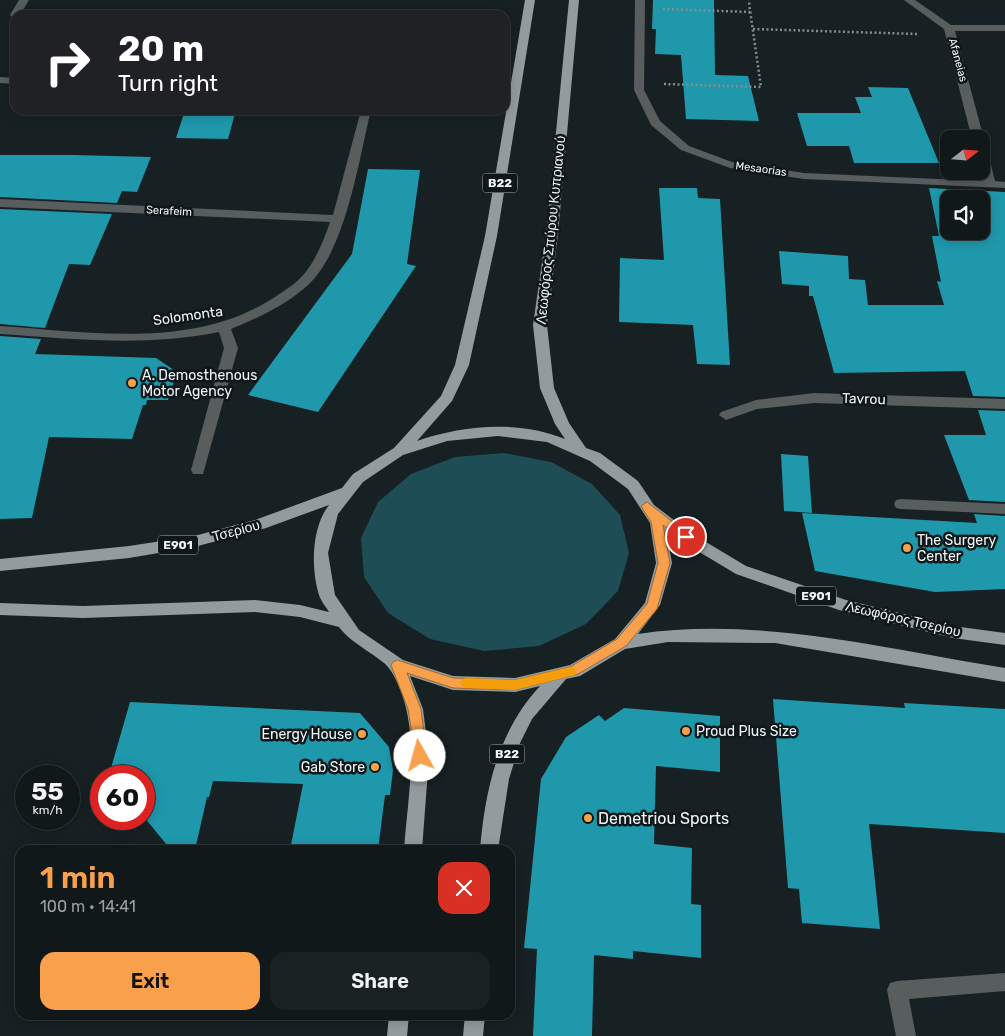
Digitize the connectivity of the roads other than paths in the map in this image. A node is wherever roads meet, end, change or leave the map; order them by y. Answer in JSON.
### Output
{"nodes":[{"id":1,"x":24,"y":0,"type":"edge"},
{"id":2,"x":530,"y":0,"type":"edge"},
{"id":3,"x":574,"y":0,"type":"edge"},
{"id":4,"x":909,"y":0,"type":"edge"},
{"id":5,"x":640,"y":4,"type":"edge"},
{"id":6,"x":16,"y":10,"type":"edge"},
{"id":7,"x":1005,"y":28,"type":"edge"},
{"id":8,"x":950,"y":31,"type":"junction"},
{"id":9,"x":365,"y":115,"type":"edge"},
{"id":10,"x":976,"y":130,"type":"edge"},
{"id":11,"x":989,"y":180,"type":"edge"},
{"id":12,"x":990,"y":184,"type":"junction"},
{"id":13,"x":1005,"y":185,"type":"edge"},
{"id":14,"x":0,"y":203,"type":"edge"},
{"id":15,"x":337,"y":219,"type":"junction"},
{"id":16,"x":224,"y":328,"type":"junction"},
{"id":17,"x":0,"y":330,"type":"edge"},
{"id":18,"x":1005,"y":404,"type":"edge"},
{"id":19,"x":726,"y":414,"type":"dead end"},
{"id":20,"x":581,"y":451,"type":"junction"},
{"id":21,"x":398,"y":452,"type":"junction"},
{"id":22,"x":198,"y":470,"type":"dead end"},
{"id":23,"x":348,"y":492,"type":"junction"},
{"id":24,"x":901,"y":504,"type":"dead end"},
{"id":25,"x":647,"y":506,"type":"junction"},
{"id":26,"x":1005,"y":509,"type":"edge"},
{"id":27,"x":0,"y":565,"type":"edge"},
{"id":28,"x":0,"y":609,"type":"edge"},
{"id":29,"x":344,"y":622,"type":"junction"},
{"id":30,"x":1005,"y":639,"type":"edge"},
{"id":31,"x":621,"y":643,"type":"junction"},
{"id":32,"x":397,"y":665,"type":"junction"},
{"id":33,"x":561,"y":674,"type":"junction"},
{"id":34,"x":1005,"y":675,"type":"edge"},
{"id":35,"x":413,"y":845,"type":"edge"},
{"id":36,"x":489,"y":845,"type":"edge"},
{"id":37,"x":1005,"y":982,"type":"edge"},
{"id":38,"x":399,"y":1020,"type":"edge"},
{"id":39,"x":475,"y":1020,"type":"edge"},
{"id":40,"x":397,"y":1036,"type":"edge"},
{"id":41,"x":473,"y":1036,"type":"edge"},
{"id":42,"x":906,"y":1036,"type":"edge"}],
"edges":[{"from":1,"to":6,"type":"street"},
{"from":2,"to":21,"type":"main road","number":"B22"},
{"from":3,"to":20,"type":"main road","name":"Λεωφόρος Σπύρου Κυπριανού"},
{"from":4,"to":8,"type":"street","name":"Afaneias"},
{"from":5,"to":12,"type":"street","name":"Mesaorias"},
{"from":7,"to":8,"type":"street"},
{"from":8,"to":10,"type":"street","name":"Afaneias"},
{"from":9,"to":15,"type":"street","name":"Solomonta"},
{"from":11,"to":12,"type":"street"},
{"from":12,"to":13,"type":"street","name":"Mesaorias"},
{"from":14,"to":15,"type":"street","name":"Serafeim"},
{"from":15,"to":16,"type":"street","name":"Solomonta"},
{"from":16,"to":17,"type":"street","name":"Solomonta"},
{"from":16,"to":22,"type":"street"},
{"from":18,"to":19,"type":"street","name":"Tavrou"},
{"from":20,"to":21,"type":"main road"},
{"from":20,"to":25,"type":"main road"},
{"from":21,"to":23,"type":"main road"},
{"from":23,"to":27,"type":"main road","name":"Τσερίου","number":"E901"},
{"from":23,"to":29,"type":"main road"},
{"from":24,"to":26,"type":"street"},
{"from":25,"to":30,"type":"main road","name":"Λεωφόρος Τσερίου","number":"E901"},
{"from":25,"to":31,"type":"main road"},
{"from":28,"to":29,"type":"main road"},
{"from":29,"to":32,"type":"main road"},
{"from":31,"to":33,"type":"main road"},
{"from":31,"to":34,"type":"main road"},
{"from":32,"to":33,"type":"main road"},
{"from":32,"to":35,"type":"main road"},
{"from":33,"to":36,"type":"main road","number":"B22"},
{"from":37,"to":42,"type":"street"},
{"from":38,"to":40,"type":"main road"},
{"from":39,"to":41,"type":"main road"}]}
